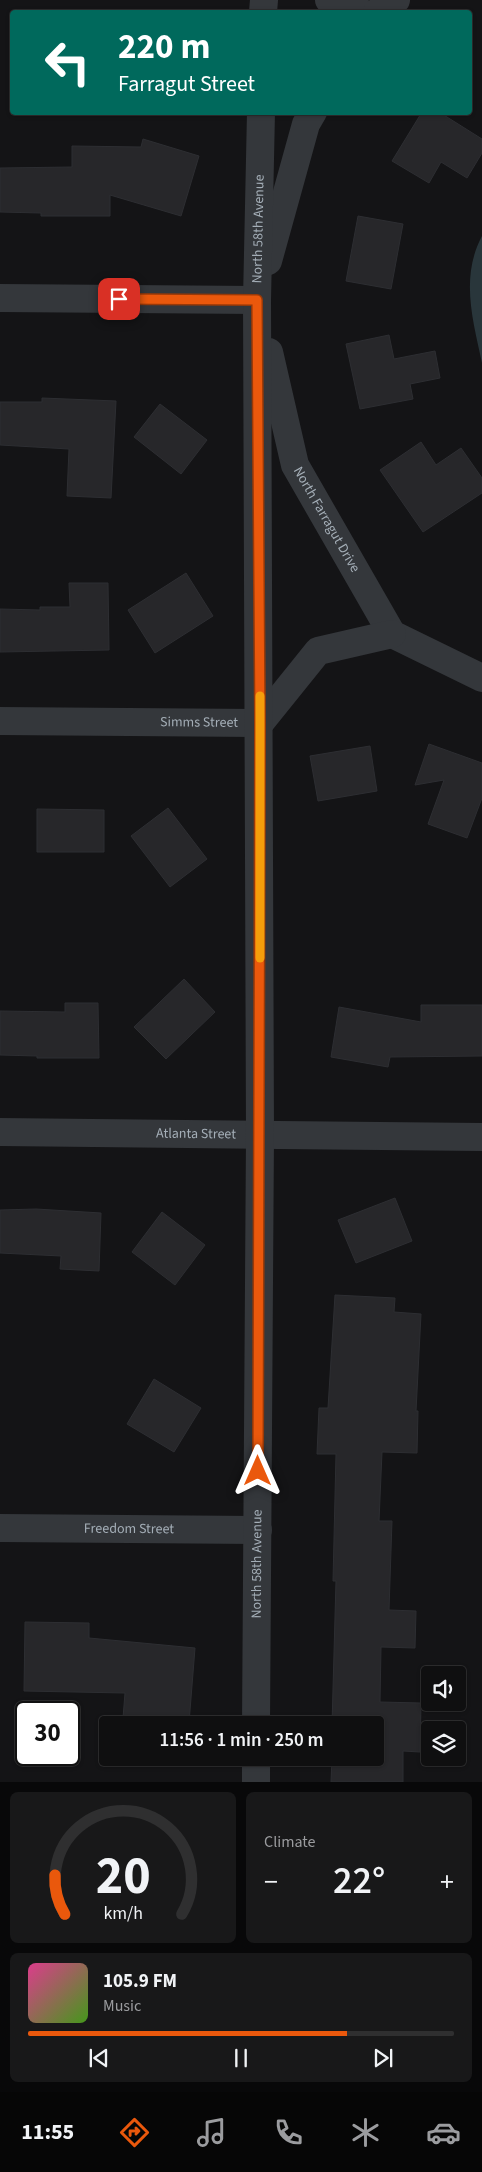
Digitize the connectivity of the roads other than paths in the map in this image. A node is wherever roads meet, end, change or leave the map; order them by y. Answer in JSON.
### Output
{"nodes":[{"id":1,"x":329,"y":0,"type":"edge"},
{"id":2,"x":396,"y":0,"type":"edge"},
{"id":3,"x":356,"y":10,"type":"edge"},
{"id":4,"x":380,"y":10,"type":"edge"},
{"id":5,"x":261,"y":115,"type":"edge"},
{"id":6,"x":311,"y":115,"type":"edge"},
{"id":7,"x":0,"y":298,"type":"edge"},
{"id":8,"x":257,"y":300,"type":"junction"},
{"id":9,"x":392,"y":634,"type":"junction"},
{"id":10,"x":482,"y":678,"type":"edge"},
{"id":11,"x":0,"y":721,"type":"edge"},
{"id":12,"x":260,"y":723,"type":"junction"},
{"id":13,"x":0,"y":1132,"type":"edge"},
{"id":14,"x":260,"y":1135,"type":"junction"},
{"id":15,"x":482,"y":1137,"type":"edge"},
{"id":16,"x":0,"y":1528,"type":"edge"},
{"id":17,"x":258,"y":1530,"type":"junction"},
{"id":18,"x":256,"y":1716,"type":"edge"},
{"id":19,"x":256,"y":1766,"type":"edge"},
{"id":20,"x":256,"y":1782,"type":"edge"}],
"edges":[{"from":1,"to":3,"type":"street"},
{"from":2,"to":4,"type":"street"},
{"from":5,"to":8,"type":"street","name":"North 58th Avenue"},
{"from":6,"to":8,"type":"street"},
{"from":7,"to":8,"type":"street"},
{"from":8,"to":9,"type":"street","name":"North Farragut Drive"},
{"from":8,"to":12,"type":"street","name":"North 58th Avenue"},
{"from":9,"to":10,"type":"street"},
{"from":9,"to":12,"type":"street"},
{"from":11,"to":12,"type":"street","name":"Simms Street"},
{"from":12,"to":14,"type":"street","name":"North 58th Avenue"},
{"from":13,"to":14,"type":"street","name":"Atlanta Street"},
{"from":14,"to":15,"type":"street","name":"Atlanta Street"},
{"from":14,"to":17,"type":"street","name":"North 58th Avenue"},
{"from":16,"to":17,"type":"street","name":"Freedom Street"},
{"from":17,"to":18,"type":"street","name":"North 58th Avenue"},
{"from":19,"to":20,"type":"street"}]}
